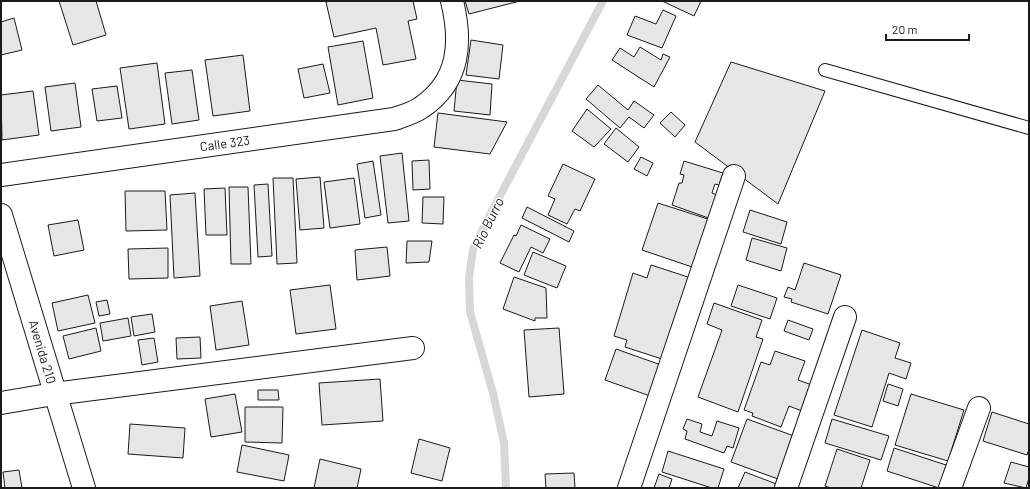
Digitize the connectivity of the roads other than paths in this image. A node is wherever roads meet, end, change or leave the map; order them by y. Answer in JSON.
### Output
{"nodes":[{"id":1,"x":452,"y":1,"type":"edge"},
{"id":2,"x":825,"y":70,"type":"dead end"},
{"id":3,"x":1029,"y":128,"type":"edge"},
{"id":4,"x":1,"y":175,"type":"edge"},
{"id":5,"x":734,"y":176,"type":"dead end"},
{"id":6,"x":1,"y":215,"type":"edge"},
{"id":7,"x":845,"y":318,"type":"dead end"},
{"id":8,"x":413,"y":348,"type":"dead end"},
{"id":9,"x":54,"y":394,"type":"junction"},
{"id":10,"x":1,"y":403,"type":"edge"},
{"id":11,"x":979,"y":408,"type":"dead end"},
{"id":12,"x":84,"y":488,"type":"edge"},
{"id":13,"x":629,"y":488,"type":"edge"},
{"id":14,"x":786,"y":488,"type":"edge"},
{"id":15,"x":950,"y":488,"type":"edge"}],
"edges":[{"from":1,"to":4,"type":"street","name":"Calle 323"},
{"from":2,"to":3,"type":"lane"},
{"from":5,"to":13,"type":"street"},
{"from":6,"to":9,"type":"street","name":"Avenida 210"},
{"from":7,"to":14,"type":"street"},
{"from":8,"to":9,"type":"street"},
{"from":9,"to":10,"type":"street"},
{"from":9,"to":12,"type":"street","name":"Avenida 210"},
{"from":11,"to":15,"type":"street"}]}
